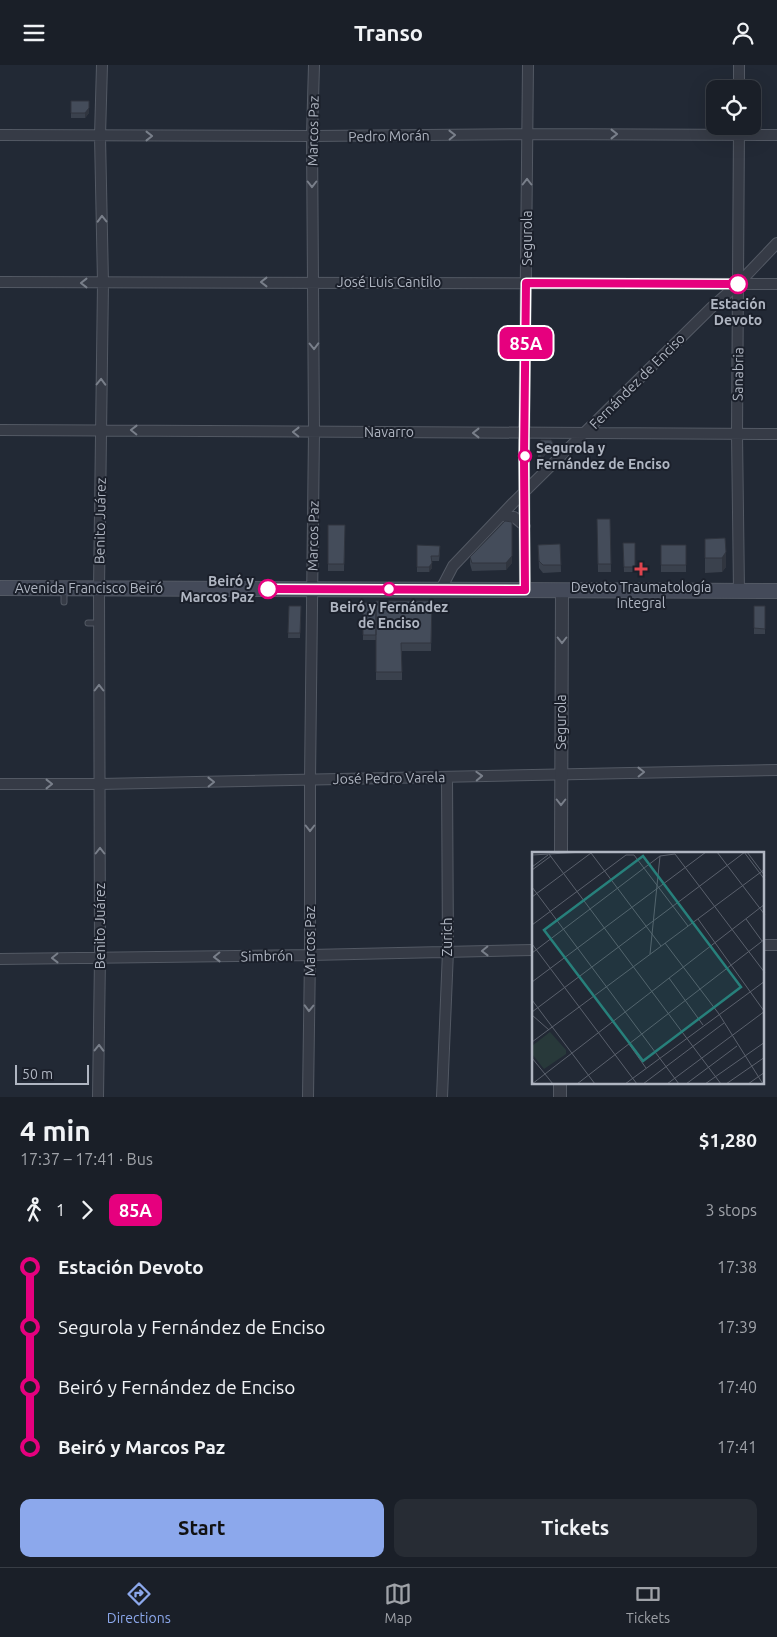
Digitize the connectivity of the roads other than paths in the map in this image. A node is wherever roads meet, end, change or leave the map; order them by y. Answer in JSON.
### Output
{"nodes":[{"id":1,"x":102,"y":65,"type":"edge"},
{"id":2,"x":314,"y":65,"type":"edge"},
{"id":3,"x":528,"y":65,"type":"edge"},
{"id":4,"x":739,"y":65,"type":"edge"},
{"id":5,"x":739,"y":80,"type":"edge"},
{"id":6,"x":706,"y":131,"type":"edge"},
{"id":7,"x":761,"y":133,"type":"edge"},
{"id":8,"x":527,"y":134,"type":"junction"},
{"id":9,"x":0,"y":135,"type":"edge"},
{"id":10,"x":739,"y":135,"type":"edge"},
{"id":11,"x":777,"y":135,"type":"edge"},
{"id":12,"x":100,"y":136,"type":"junction"},
{"id":13,"x":312,"y":136,"type":"junction"},
{"id":14,"x":777,"y":243,"type":"edge"},
{"id":15,"x":0,"y":282,"type":"edge"},
{"id":16,"x":313,"y":282,"type":"junction"},
{"id":17,"x":103,"y":283,"type":"junction"},
{"id":18,"x":526,"y":283,"type":"junction"},
{"id":19,"x":738,"y":284,"type":"junction"},
{"id":20,"x":777,"y":284,"type":"edge"},
{"id":21,"x":0,"y":429,"type":"edge"},
{"id":22,"x":100,"y":430,"type":"junction"},
{"id":23,"x":314,"y":432,"type":"junction"},
{"id":24,"x":585,"y":432,"type":"junction"},
{"id":25,"x":525,"y":433,"type":"junction"},
{"id":26,"x":737,"y":434,"type":"junction"},
{"id":27,"x":777,"y":434,"type":"edge"},
{"id":28,"x":525,"y":491,"type":"junction"},
{"id":29,"x":501,"y":516,"type":"junction"},
{"id":30,"x":526,"y":526,"type":"junction"},
{"id":31,"x":0,"y":588,"type":"edge"},
{"id":32,"x":98,"y":588,"type":"junction"},
{"id":33,"x":313,"y":589,"type":"junction"},
{"id":34,"x":441,"y":589,"type":"junction"},
{"id":35,"x":525,"y":590,"type":"junction"},
{"id":36,"x":562,"y":591,"type":"junction"},
{"id":37,"x":739,"y":591,"type":"junction"},
{"id":38,"x":777,"y":591,"type":"edge"},
{"id":39,"x":777,"y":770,"type":"edge"},
{"id":40,"x":561,"y":774,"type":"junction"},
{"id":41,"x":447,"y":777,"type":"junction"},
{"id":42,"x":310,"y":780,"type":"junction"},
{"id":43,"x":0,"y":784,"type":"edge"},
{"id":44,"x":100,"y":784,"type":"junction"},
{"id":45,"x":561,"y":852,"type":"edge"},
{"id":46,"x":764,"y":945,"type":"edge"},
{"id":47,"x":777,"y":945,"type":"edge"},
{"id":48,"x":532,"y":950,"type":"edge"},
{"id":49,"x":448,"y":951,"type":"junction"},
{"id":50,"x":310,"y":955,"type":"junction"},
{"id":51,"x":100,"y":958,"type":"junction"},
{"id":52,"x":0,"y":959,"type":"edge"},
{"id":53,"x":560,"y":1084,"type":"edge"},
{"id":54,"x":98,"y":1097,"type":"edge"},
{"id":55,"x":308,"y":1097,"type":"edge"},
{"id":56,"x":442,"y":1097,"type":"edge"},
{"id":57,"x":560,"y":1097,"type":"edge"}],
"edges":[{"from":1,"to":12,"type":"street","name":"Benito Juárez"},
{"from":2,"to":13,"type":"street","name":"Marcos Paz"},
{"from":3,"to":8,"type":"street","name":"Segurola"},
{"from":4,"to":5,"type":"street"},
{"from":8,"to":6,"type":"street","name":"Pedro Morán","one_way":true},
{"from":7,"to":11,"type":"street","name":"Pedro Morán"},
{"from":13,"to":8,"type":"street","name":"Pedro Morán","one_way":true},
{"from":18,"to":8,"type":"street","name":"Segurola","one_way":true},
{"from":9,"to":12,"type":"street","name":"Pedro Morán"},
{"from":10,"to":19,"type":"street","name":"Sanabria"},
{"from":12,"to":13,"type":"street","name":"Pedro Morán","one_way":true},
{"from":17,"to":12,"type":"street","name":"Benito Juárez","one_way":true},
{"from":13,"to":16,"type":"street","name":"Marcos Paz","one_way":true},
{"from":14,"to":19,"type":"street","name":"Fernández de Enciso"},
{"from":17,"to":15,"type":"street","name":"José Luis Cantilo","one_way":true},
{"from":16,"to":17,"type":"street","name":"José Luis Cantilo","one_way":true},
{"from":16,"to":18,"type":"street","name":"José Luis Cantilo"},
{"from":16,"to":23,"type":"street","name":"Marcos Paz","one_way":true},
{"from":22,"to":17,"type":"street","name":"Benito Juárez","one_way":true},
{"from":18,"to":19,"type":"street","name":"José Luis Cantilo"},
{"from":18,"to":25,"type":"street","name":"Segurola"},
{"from":19,"to":20,"type":"street","name":"José Luis Cantilo"},
{"from":19,"to":24,"type":"street","name":"Fernández de Enciso"},
{"from":19,"to":26,"type":"street","name":"Sanabria"},
{"from":21,"to":22,"type":"street","name":"Navarro"},
{"from":23,"to":22,"type":"street","name":"Navarro","one_way":true},
{"from":22,"to":32,"type":"street","name":"Benito Juárez"},
{"from":25,"to":23,"type":"street","name":"Navarro","one_way":true},
{"from":23,"to":33,"type":"street","name":"Marcos Paz"},
{"from":24,"to":25,"type":"street","name":"Navarro"},
{"from":24,"to":26,"type":"street","name":"Navarro"},
{"from":24,"to":28,"type":"street","name":"Fernández de Enciso"},
{"from":25,"to":28,"type":"street","name":"Segurola"},
{"from":26,"to":27,"type":"street","name":"Navarro"},
{"from":26,"to":37,"type":"street","name":"Sanabria"},
{"from":28,"to":29,"type":"street","name":"Fernández de Enciso"},
{"from":28,"to":30,"type":"street","name":"Segurola"},
{"from":29,"to":30,"type":"street"},
{"from":29,"to":34,"type":"street","name":"Fernández de Enciso"},
{"from":30,"to":35,"type":"street","name":"Segurola"},
{"from":31,"to":32,"type":"main road","name":"Avenida Francisco Beiró"},
{"from":32,"to":33,"type":"main road","name":"Avenida Francisco Beiró"},
{"from":44,"to":32,"type":"street","name":"Benito Juárez","one_way":true},
{"from":33,"to":34,"type":"main road","name":"Avenida Francisco Beiró"},
{"from":33,"to":42,"type":"street","name":"Marcos Paz"},
{"from":34,"to":35,"type":"main road","name":"Avenida Francisco Beiró"},
{"from":35,"to":36,"type":"main road","name":"Avenida Francisco Beiró"},
{"from":36,"to":37,"type":"main road","name":"Avenida Francisco Beiró"},
{"from":36,"to":40,"type":"street","name":"Segurola","one_way":true},
{"from":37,"to":38,"type":"main road","name":"Avenida Francisco Beiró"},
{"from":40,"to":39,"type":"street","name":"José Pedro Varela","one_way":true},
{"from":41,"to":40,"type":"street","name":"José Pedro Varela","one_way":true},
{"from":40,"to":45,"type":"street","name":"Segurola","one_way":true},
{"from":41,"to":42,"type":"street","name":"José Pedro Varela"},
{"from":41,"to":49,"type":"street","name":"Zurich"},
{"from":44,"to":42,"type":"street","name":"José Pedro Varela","one_way":true},
{"from":42,"to":50,"type":"street","name":"Marcos Paz","one_way":true},
{"from":43,"to":44,"type":"street","name":"José Pedro Varela","one_way":true},
{"from":51,"to":44,"type":"street","name":"Benito Juárez","one_way":true},
{"from":46,"to":47,"type":"street"},
{"from":48,"to":49,"type":"street","name":"Simbrón","one_way":true},
{"from":49,"to":50,"type":"street","name":"Simbrón"},
{"from":49,"to":56,"type":"street","name":"Zurich"},
{"from":50,"to":51,"type":"street","name":"Simbrón","one_way":true},
{"from":50,"to":55,"type":"street","name":"Marcos Paz","one_way":true},
{"from":51,"to":52,"type":"street","name":"Simbrón","one_way":true},
{"from":54,"to":51,"type":"street","name":"Benito Juárez","one_way":true},
{"from":53,"to":57,"type":"street"}]}
